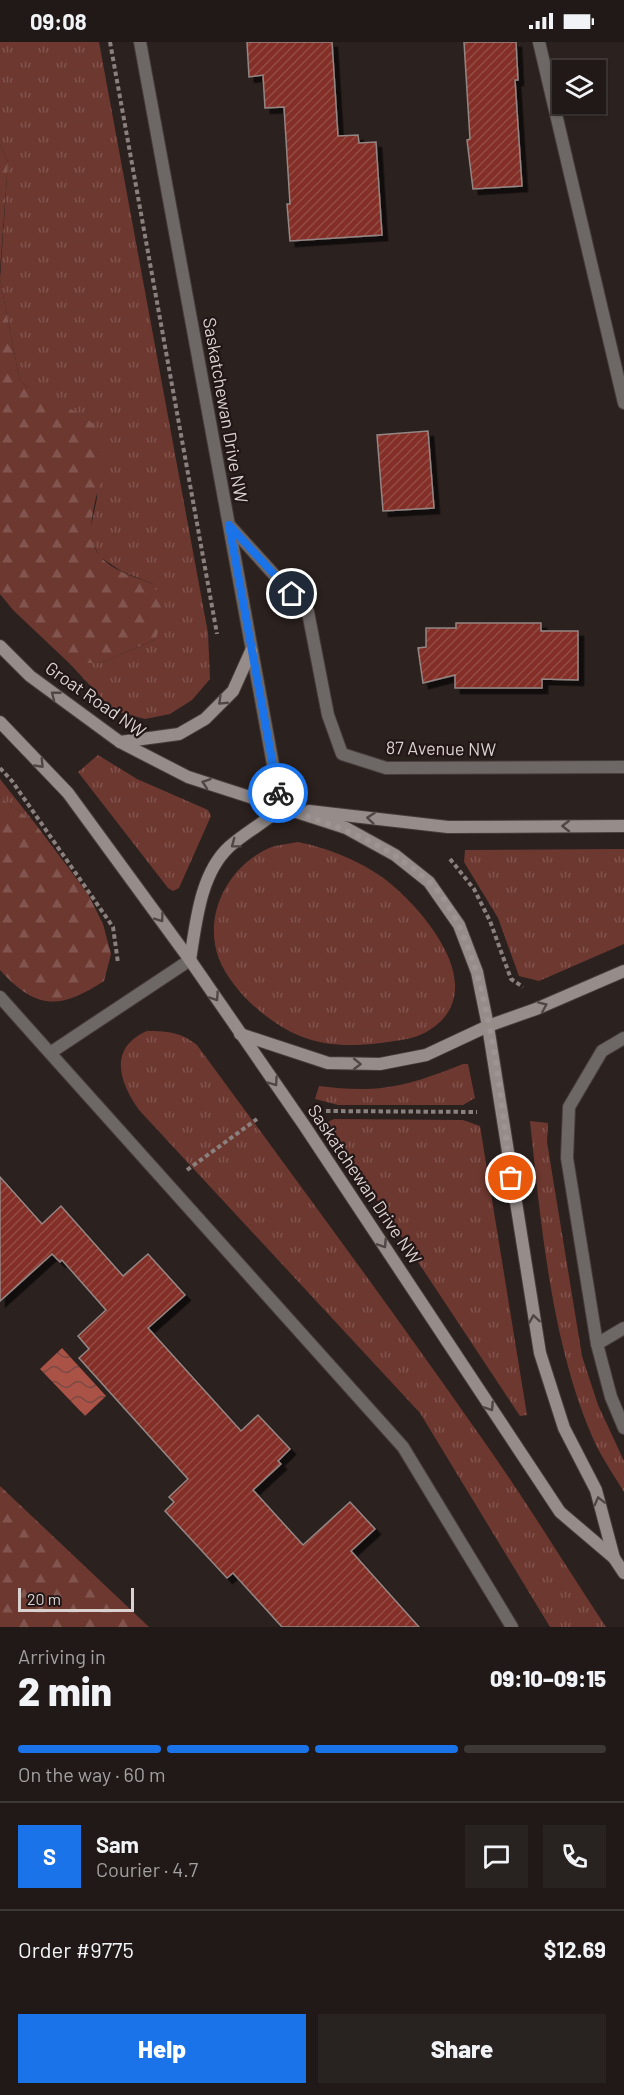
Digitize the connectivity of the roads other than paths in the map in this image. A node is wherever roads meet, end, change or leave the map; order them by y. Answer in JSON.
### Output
{"nodes":[{"id":1,"x":140,"y":42,"type":"edge"},
{"id":2,"x":539,"y":42,"type":"edge"},
{"id":3,"x":624,"y":403,"type":"edge"},
{"id":4,"x":229,"y":525,"type":"junction"},
{"id":5,"x":0,"y":646,"type":"edge"},
{"id":6,"x":251,"y":651,"type":"junction"},
{"id":7,"x":0,"y":722,"type":"edge"},
{"id":8,"x":120,"y":742,"type":"junction"},
{"id":9,"x":624,"y":767,"type":"edge"},
{"id":10,"x":281,"y":808,"type":"junction"},
{"id":11,"x":624,"y":826,"type":"edge"},
{"id":12,"x":190,"y":960,"type":"junction"},
{"id":13,"x":624,"y":971,"type":"edge"},
{"id":14,"x":0,"y":997,"type":"edge"},
{"id":15,"x":488,"y":1026,"type":"junction"},
{"id":16,"x":240,"y":1034,"type":"junction"},
{"id":17,"x":624,"y":1038,"type":"edge"},
{"id":18,"x":50,"y":1053,"type":"junction"},
{"id":19,"x":624,"y":1328,"type":"edge"},
{"id":20,"x":597,"y":1344,"type":"junction"},
{"id":21,"x":624,"y":1428,"type":"edge"},
{"id":22,"x":614,"y":1558,"type":"junction"},
{"id":23,"x":624,"y":1573,"type":"edge"},
{"id":24,"x":512,"y":1627,"type":"edge"}],
"edges":[{"from":1,"to":4,"type":"street","name":"Saskatchewan Drive NW"},
{"from":2,"to":3,"type":"street"},
{"from":4,"to":6,"type":"street","name":"Saskatchewan Drive NW"},
{"from":4,"to":9,"type":"street","name":"87 Avenue NW"},
{"from":8,"to":5,"type":"main road","name":"Groat Road NW","one_way":true},
{"from":6,"to":8,"type":"main road","one_way":true},
{"from":6,"to":10,"type":"street","name":"Saskatchewan Drive NW"},
{"from":7,"to":12,"type":"main road","one_way":true},
{"from":10,"to":8,"type":"main road","name":"Groat Road NW","one_way":true},
{"from":11,"to":10,"type":"main road","one_way":true},
{"from":10,"to":12,"type":"main road","one_way":true},
{"from":10,"to":15,"type":"main road","name":"Saskatchewan Drive NW"},
{"from":12,"to":16,"type":"main road","name":"Saskatchewan Drive NW","one_way":true},
{"from":12,"to":18,"type":"street"},
{"from":15,"to":13,"type":"main road","one_way":true},
{"from":14,"to":18,"type":"street"},
{"from":16,"to":15,"type":"main road","one_way":true},
{"from":22,"to":15,"type":"main road","name":"Saskatchewan Drive NW","one_way":true},
{"from":16,"to":22,"type":"main road","name":"Saskatchewan Drive NW","one_way":true},
{"from":17,"to":20,"type":"street"},
{"from":18,"to":24,"type":"street"},
{"from":19,"to":20,"type":"street"},
{"from":20,"to":21,"type":"street"},
{"from":22,"to":23,"type":"main road","name":"Saskatchewan Drive NW"}]}
